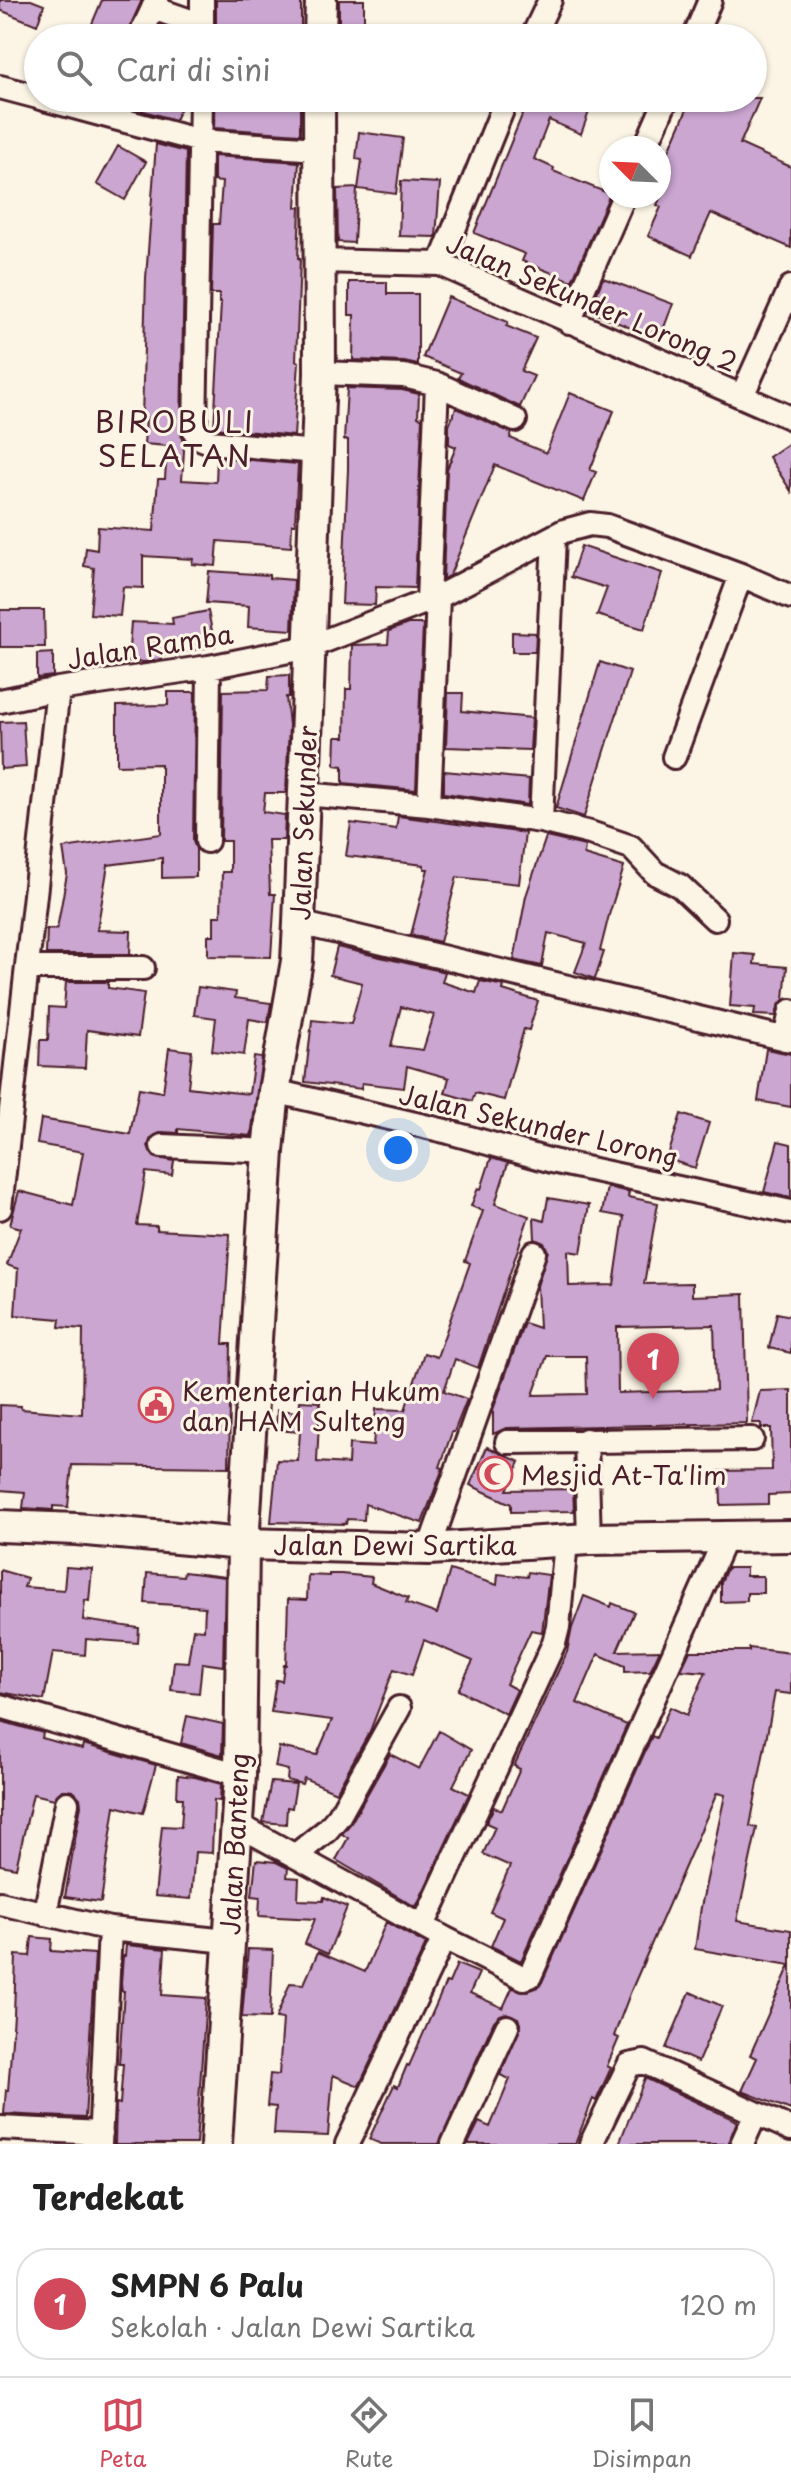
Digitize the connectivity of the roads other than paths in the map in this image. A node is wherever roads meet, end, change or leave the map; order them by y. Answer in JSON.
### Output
{"nodes":[{"id":1,"x":202,"y":0,"type":"edge"},
{"id":2,"x":321,"y":0,"type":"edge"},
{"id":3,"x":550,"y":0,"type":"edge"},
{"id":4,"x":710,"y":0,"type":"edge"},
{"id":5,"x":155,"y":4,"type":"edge"},
{"id":6,"x":146,"y":24,"type":"edge"},
{"id":7,"x":190,"y":24,"type":"edge"},
{"id":8,"x":202,"y":24,"type":"edge"},
{"id":9,"x":320,"y":24,"type":"edge"},
{"id":10,"x":539,"y":24,"type":"edge"},
{"id":11,"x":700,"y":24,"type":"edge"},
{"id":12,"x":0,"y":87,"type":"edge"},
{"id":13,"x":24,"y":94,"type":"edge"},
{"id":14,"x":124,"y":112,"type":"edge"},
{"id":15,"x":201,"y":112,"type":"edge"},
{"id":16,"x":319,"y":112,"type":"edge"},
{"id":17,"x":501,"y":112,"type":"edge"},
{"id":18,"x":661,"y":112,"type":"edge"},
{"id":19,"x":650,"y":136,"type":"edge"},
{"id":20,"x":200,"y":141,"type":"junction"},
{"id":21,"x":318,"y":149,"type":"junction"},
{"id":22,"x":619,"y":208,"type":"edge"},
{"id":23,"x":319,"y":261,"type":"junction"},
{"id":24,"x":440,"y":264,"type":"junction"},
{"id":25,"x":791,"y":287,"type":"edge"},
{"id":26,"x":569,"y":322,"type":"junction"},
{"id":27,"x":320,"y":373,"type":"junction"},
{"id":28,"x":437,"y":384,"type":"junction"},
{"id":29,"x":742,"y":396,"type":"junction"},
{"id":30,"x":791,"y":418,"type":"edge"},
{"id":31,"x":515,"y":420,"type":"dead end"},
{"id":32,"x":315,"y":452,"type":"junction"},
{"id":33,"x":554,"y":537,"type":"junction"},
{"id":34,"x":741,"y":575,"type":"junction"},
{"id":35,"x":791,"y":597,"type":"edge"},
{"id":36,"x":433,"y":599,"type":"junction"},
{"id":37,"x":309,"y":647,"type":"junction"},
{"id":38,"x":209,"y":667,"type":"junction"},
{"id":39,"x":58,"y":689,"type":"junction"},
{"id":40,"x":0,"y":701,"type":"edge"},
{"id":41,"x":674,"y":757,"type":"dead end"},
{"id":42,"x":304,"y":794,"type":"junction"},
{"id":43,"x":429,"y":805,"type":"junction"},
{"id":44,"x":541,"y":821,"type":"junction"},
{"id":45,"x":207,"y":841,"type":"dead end"},
{"id":46,"x":715,"y":919,"type":"dead end"},
{"id":47,"x":299,"y":923,"type":"junction"},
{"id":48,"x":28,"y":968,"type":"junction"},
{"id":49,"x":143,"y":968,"type":"dead end"},
{"id":50,"x":791,"y":1011,"type":"edge"},
{"id":51,"x":788,"y":1040,"type":"edge"},
{"id":52,"x":274,"y":1091,"type":"junction"},
{"id":53,"x":6,"y":1102,"type":"edge"},
{"id":54,"x":162,"y":1146,"type":"dead end"},
{"id":55,"x":268,"y":1151,"type":"junction"},
{"id":56,"x":0,"y":1208,"type":"edge"},
{"id":57,"x":791,"y":1212,"type":"edge"},
{"id":58,"x":534,"y":1253,"type":"dead end"},
{"id":59,"x":752,"y":1439,"type":"dead end"},
{"id":60,"x":586,"y":1440,"type":"junction"},
{"id":61,"x":507,"y":1442,"type":"dead end"},
{"id":62,"x":0,"y":1526,"type":"edge"},
{"id":63,"x":790,"y":1534,"type":"edge"},
{"id":64,"x":726,"y":1536,"type":"junction"},
{"id":65,"x":577,"y":1540,"type":"junction"},
{"id":66,"x":243,"y":1544,"type":"junction"},
{"id":67,"x":429,"y":1549,"type":"junction"},
{"id":68,"x":0,"y":1706,"type":"edge"},
{"id":69,"x":399,"y":1708,"type":"dead end"},
{"id":70,"x":240,"y":1775,"type":"junction"},
{"id":71,"x":67,"y":1803,"type":"dead end"},
{"id":72,"x":237,"y":1824,"type":"junction"},
{"id":73,"x":296,"y":1855,"type":"junction"},
{"id":74,"x":0,"y":1903,"type":"edge"},
{"id":75,"x":45,"y":1914,"type":"junction"},
{"id":76,"x":0,"y":1915,"type":"edge"},
{"id":77,"x":423,"y":1926,"type":"junction"},
{"id":78,"x":110,"y":1929,"type":"junction"},
{"id":79,"x":444,"y":1938,"type":"junction"},
{"id":80,"x":228,"y":1941,"type":"junction"},
{"id":81,"x":507,"y":2027,"type":"dead end"},
{"id":82,"x":756,"y":2113,"type":"junction"},
{"id":83,"x":0,"y":2128,"type":"edge"},
{"id":84,"x":791,"y":2129,"type":"edge"},
{"id":85,"x":100,"y":2139,"type":"edge"},
{"id":86,"x":216,"y":2144,"type":"edge"},
{"id":87,"x":347,"y":2144,"type":"edge"},
{"id":88,"x":453,"y":2144,"type":"edge"},
{"id":89,"x":591,"y":2144,"type":"edge"},
{"id":90,"x":742,"y":2144,"type":"edge"}],
"edges":[{"from":1,"to":8,"type":"street"},
{"from":2,"to":9,"type":"street"},
{"from":3,"to":10,"type":"street"},
{"from":4,"to":11,"type":"street"},
{"from":5,"to":6,"type":"street"},
{"from":5,"to":7,"type":"street"},
{"from":12,"to":13,"type":"street"},
{"from":14,"to":20,"type":"street"},
{"from":15,"to":20,"type":"street"},
{"from":16,"to":21,"type":"street","name":"Jalan Sekunder"},
{"from":17,"to":24,"type":"street"},
{"from":18,"to":19,"type":"street"},
{"from":20,"to":21,"type":"street"},
{"from":20,"to":32,"type":"street"},
{"from":21,"to":23,"type":"street","name":"Jalan Sekunder"},
{"from":22,"to":26,"type":"street"},
{"from":23,"to":24,"type":"street","name":"Jalan Sekunder Lorong 2"},
{"from":23,"to":27,"type":"street","name":"Jalan Sekunder"},
{"from":24,"to":26,"type":"street","name":"Jalan Sekunder Lorong 2"},
{"from":25,"to":29,"type":"street"},
{"from":26,"to":29,"type":"street","name":"Jalan Sekunder Lorong 2"},
{"from":27,"to":28,"type":"street"},
{"from":27,"to":32,"type":"street","name":"Jalan Sekunder"},
{"from":28,"to":31,"type":"street"},
{"from":28,"to":36,"type":"street"},
{"from":29,"to":30,"type":"street","name":"Jalan Sekunder Lorong 2"},
{"from":32,"to":37,"type":"street","name":"Jalan Sekunder"},
{"from":33,"to":34,"type":"street"},
{"from":33,"to":36,"type":"street"},
{"from":33,"to":44,"type":"street"},
{"from":34,"to":35,"type":"street"},
{"from":34,"to":41,"type":"street"},
{"from":36,"to":37,"type":"street"},
{"from":36,"to":43,"type":"street"},
{"from":37,"to":38,"type":"street","name":"Jalan Ramba"},
{"from":37,"to":42,"type":"street","name":"Jalan Sekunder"},
{"from":38,"to":39,"type":"street","name":"Jalan Ramba"},
{"from":38,"to":45,"type":"street"},
{"from":39,"to":40,"type":"street","name":"Jalan Ramba"},
{"from":39,"to":48,"type":"street"},
{"from":42,"to":43,"type":"street"},
{"from":42,"to":47,"type":"street","name":"Jalan Sekunder"},
{"from":43,"to":44,"type":"street"},
{"from":44,"to":46,"type":"street"},
{"from":47,"to":51,"type":"street"},
{"from":47,"to":52,"type":"street","name":"Jalan Sekunder"},
{"from":48,"to":49,"type":"street"},
{"from":48,"to":53,"type":"street"},
{"from":50,"to":51,"type":"street"},
{"from":52,"to":55,"type":"street","name":"Jalan Sekunder"},
{"from":52,"to":57,"type":"street","name":"Jalan Sekunder Lorong"},
{"from":53,"to":56,"type":"street"},
{"from":54,"to":55,"type":"street"},
{"from":55,"to":66,"type":"street","name":"Jalan Sekunder"},
{"from":58,"to":67,"type":"street"},
{"from":59,"to":60,"type":"street"},
{"from":60,"to":61,"type":"street"},
{"from":60,"to":65,"type":"street"},
{"from":62,"to":66,"type":"street","name":"Jalan Dewi Sartika"},
{"from":63,"to":64,"type":"street","name":"Jalan Dewi Sartika"},
{"from":64,"to":65,"type":"street","name":"Jalan Dewi Sartika"},
{"from":64,"to":79,"type":"street"},
{"from":65,"to":67,"type":"street","name":"Jalan Dewi Sartika"},
{"from":65,"to":77,"type":"street"},
{"from":66,"to":67,"type":"street","name":"Jalan Dewi Sartika"},
{"from":66,"to":70,"type":"street","name":"Jalan Banteng"},
{"from":68,"to":70,"type":"street"},
{"from":69,"to":73,"type":"street"},
{"from":70,"to":72,"type":"street","name":"Jalan Banteng"},
{"from":71,"to":75,"type":"street"},
{"from":72,"to":73,"type":"street"},
{"from":72,"to":80,"type":"street","name":"Jalan Banteng"},
{"from":73,"to":77,"type":"street"},
{"from":74,"to":75,"type":"street"},
{"from":74,"to":76,"type":"street"},
{"from":75,"to":78,"type":"street"},
{"from":77,"to":79,"type":"street"},
{"from":78,"to":80,"type":"street"},
{"from":78,"to":85,"type":"street"},
{"from":79,"to":87,"type":"street"},
{"from":80,"to":86,"type":"street","name":"Jalan Banteng"},
{"from":81,"to":88,"type":"street"},
{"from":82,"to":84,"type":"street"},
{"from":82,"to":89,"type":"street"},
{"from":82,"to":90,"type":"street"},
{"from":83,"to":85,"type":"street"}]}
